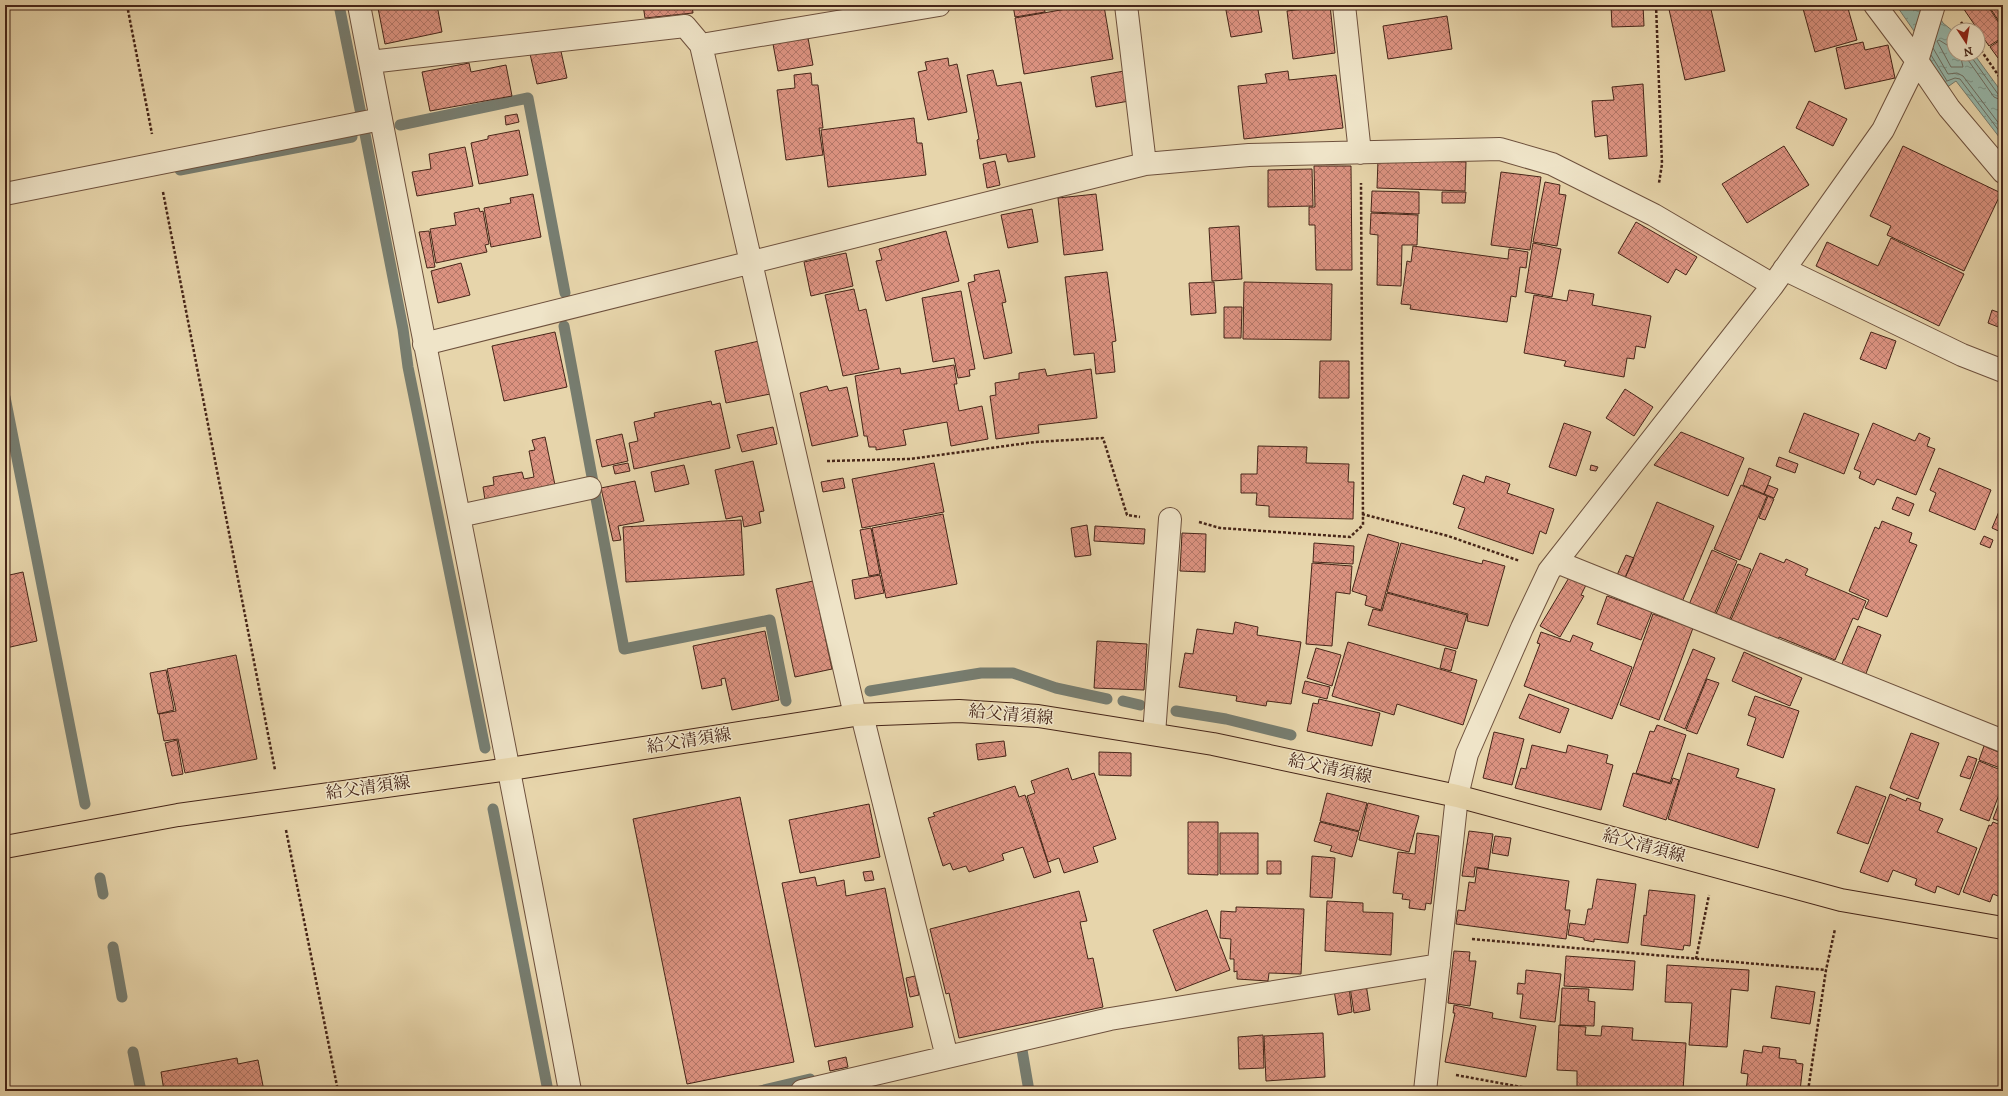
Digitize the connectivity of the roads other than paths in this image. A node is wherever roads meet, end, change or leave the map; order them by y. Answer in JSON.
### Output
{"nodes":[{"id":1,"x":359,"y":5,"type":"edge"},
{"id":2,"x":939,"y":5,"type":"edge"},
{"id":3,"x":1126,"y":5,"type":"edge"},
{"id":4,"x":1344,"y":5,"type":"edge"},
{"id":5,"x":1874,"y":5,"type":"edge"},
{"id":6,"x":1934,"y":5,"type":"edge"},
{"id":7,"x":701,"y":45,"type":"junction"},
{"id":8,"x":1920,"y":54,"type":"junction"},
{"id":9,"x":370,"y":62,"type":"junction"},
{"id":10,"x":381,"y":119,"type":"junction"},
{"id":11,"x":1360,"y":153,"type":"junction"},
{"id":12,"x":1145,"y":164,"type":"junction"},
{"id":13,"x":2003,"y":172,"type":"edge"},
{"id":14,"x":5,"y":194,"type":"edge"},
{"id":15,"x":752,"y":262,"type":"junction"},
{"id":16,"x":1778,"y":277,"type":"junction"},
{"id":17,"x":424,"y":344,"type":"junction"},
{"id":18,"x":2003,"y":371,"type":"edge"},
{"id":19,"x":590,"y":488,"type":"dead end"},
{"id":20,"x":459,"y":516,"type":"junction"},
{"id":21,"x":1170,"y":519,"type":"road end"},
{"id":22,"x":1553,"y":567,"type":"junction"},
{"id":23,"x":858,"y":715,"type":"junction"},
{"id":24,"x":1154,"y":734,"type":"junction"},
{"id":25,"x":2003,"y":741,"type":"edge"},
{"id":26,"x":510,"y":769,"type":"junction"},
{"id":27,"x":1457,"y":796,"type":"junction"},
{"id":28,"x":5,"y":847,"type":"edge"},
{"id":29,"x":2003,"y":928,"type":"edge"},
{"id":30,"x":1439,"y":965,"type":"junction"},
{"id":31,"x":947,"y":1057,"type":"junction"},
{"id":32,"x":570,"y":1091,"type":"edge"},
{"id":33,"x":802,"y":1091,"type":"edge"},
{"id":34,"x":1425,"y":1091,"type":"edge"}],
"edges":[{"from":1,"to":9,"type":"street"},
{"from":2,"to":7,"type":"street"},
{"from":3,"to":12,"type":"street"},
{"from":4,"to":11,"type":"street"},
{"from":5,"to":8,"type":"street"},
{"from":6,"to":8,"type":"street"},
{"from":7,"to":9,"type":"street"},
{"from":7,"to":15,"type":"street"},
{"from":8,"to":13,"type":"street"},
{"from":8,"to":16,"type":"street"},
{"from":9,"to":10,"type":"street"},
{"from":10,"to":14,"type":"street"},
{"from":10,"to":17,"type":"street"},
{"from":11,"to":12,"type":"street"},
{"from":11,"to":16,"type":"street"},
{"from":12,"to":15,"type":"street"},
{"from":15,"to":17,"type":"street"},
{"from":15,"to":23,"type":"street"},
{"from":16,"to":18,"type":"street"},
{"from":16,"to":22,"type":"street"},
{"from":17,"to":20,"type":"street"},
{"from":19,"to":20,"type":"street"},
{"from":20,"to":26,"type":"street"},
{"from":21,"to":24,"type":"street"},
{"from":22,"to":25,"type":"street"},
{"from":22,"to":27,"type":"street"},
{"from":23,"to":24,"type":"main road","name":"給父清須線"},
{"from":23,"to":26,"type":"main road","name":"給父清須線"},
{"from":23,"to":31,"type":"street"},
{"from":24,"to":27,"type":"main road","name":"給父清須線"},
{"from":26,"to":28,"type":"main road","name":"給父清須線"},
{"from":26,"to":32,"type":"street"},
{"from":27,"to":29,"type":"main road","name":"給父清須線"},
{"from":27,"to":30,"type":"street"},
{"from":30,"to":31,"type":"street"},
{"from":30,"to":34,"type":"street"},
{"from":31,"to":33,"type":"street"}]}
